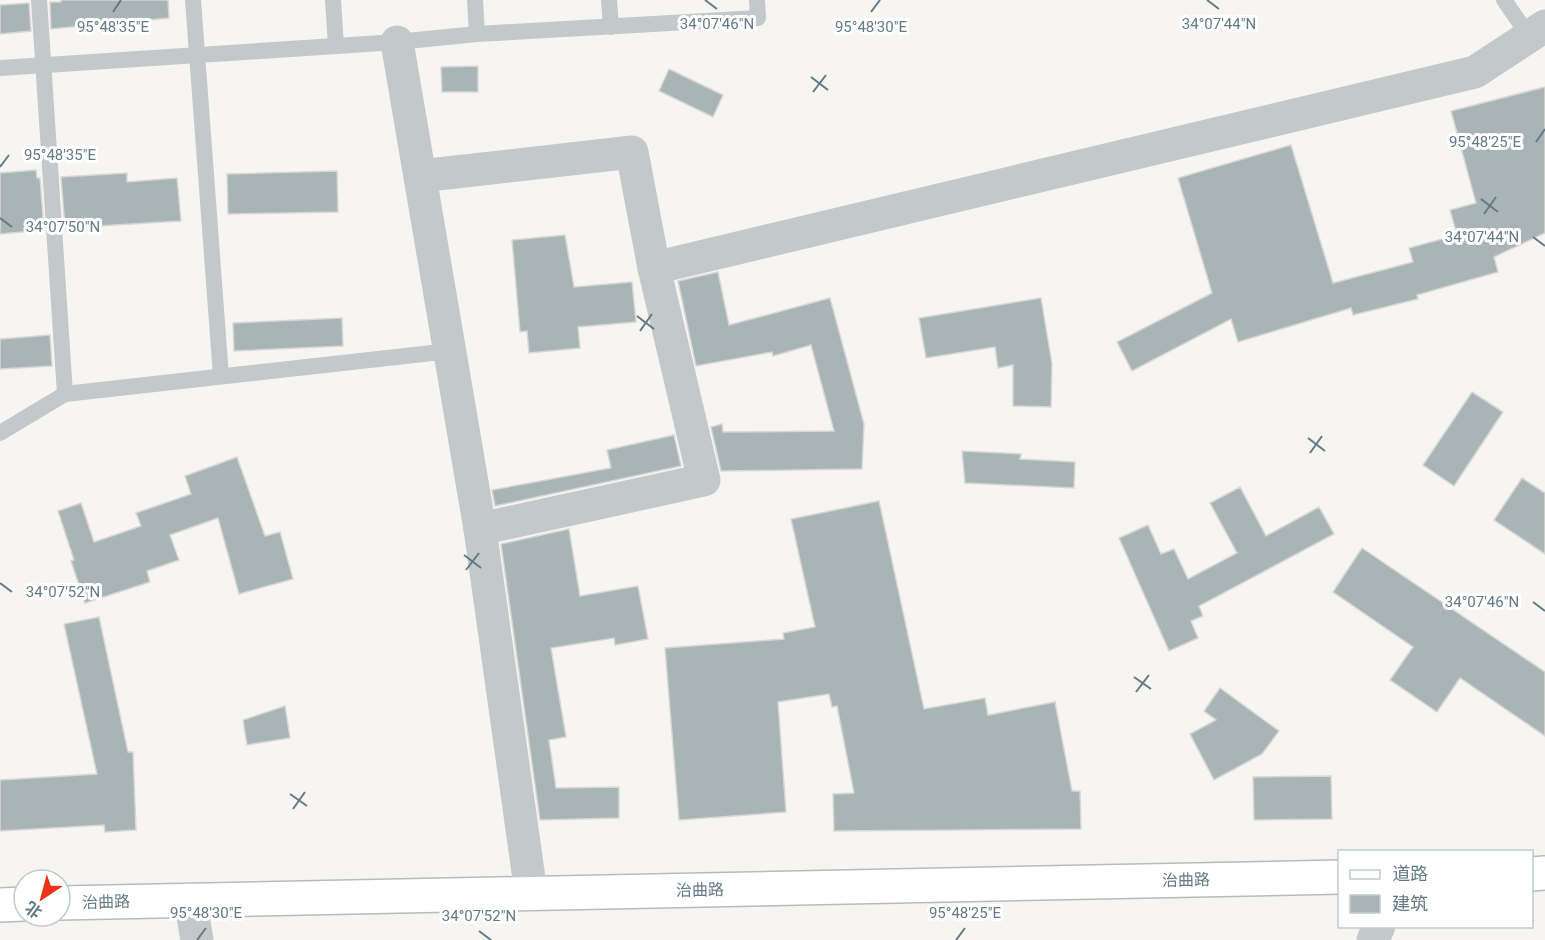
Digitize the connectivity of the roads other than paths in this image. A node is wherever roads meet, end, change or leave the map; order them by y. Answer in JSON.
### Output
{"nodes":[{"id":1,"x":39,"y":0,"type":"edge"},
{"id":2,"x":193,"y":0,"type":"edge"},
{"id":3,"x":333,"y":0,"type":"edge"},
{"id":4,"x":475,"y":0,"type":"edge"},
{"id":5,"x":609,"y":0,"type":"edge"},
{"id":6,"x":757,"y":0,"type":"edge"},
{"id":7,"x":1504,"y":0,"type":"edge"},
{"id":8,"x":611,"y":27,"type":"junction"},
{"id":9,"x":1537,"y":31,"type":"edge"},
{"id":10,"x":477,"y":34,"type":"junction"},
{"id":11,"x":397,"y":42,"type":"junction"},
{"id":12,"x":336,"y":46,"type":"junction"},
{"id":13,"x":196,"y":55,"type":"junction"},
{"id":14,"x":43,"y":65,"type":"junction"},
{"id":15,"x":0,"y":68,"type":"edge"},
{"id":16,"x":420,"y":176,"type":"junction"},
{"id":17,"x":654,"y":268,"type":"junction"},
{"id":18,"x":450,"y":351,"type":"junction"},
{"id":19,"x":221,"y":376,"type":"junction"},
{"id":20,"x":65,"y":394,"type":"junction"},
{"id":21,"x":0,"y":434,"type":"edge"},
{"id":22,"x":480,"y":529,"type":"junction"},
{"id":23,"x":1338,"y":877,"type":"edge"},
{"id":24,"x":531,"y":893,"type":"junction"},
{"id":25,"x":190,"y":899,"type":"junction"},
{"id":26,"x":72,"y":903,"type":"edge"},
{"id":27,"x":197,"y":940,"type":"edge"}],
"edges":[{"from":1,"to":14,"type":"lane"},
{"from":2,"to":13,"type":"lane"},
{"from":3,"to":12,"type":"lane"},
{"from":4,"to":10,"type":"lane"},
{"from":5,"to":8,"type":"lane"},
{"from":6,"to":8,"type":"lane"},
{"from":7,"to":9,"type":"lane"},
{"from":8,"to":10,"type":"lane"},
{"from":9,"to":17,"type":"street"},
{"from":10,"to":11,"type":"lane"},
{"from":11,"to":12,"type":"lane"},
{"from":11,"to":16,"type":"street"},
{"from":12,"to":13,"type":"lane"},
{"from":13,"to":14,"type":"lane"},
{"from":13,"to":19,"type":"lane"},
{"from":14,"to":15,"type":"lane"},
{"from":14,"to":20,"type":"lane"},
{"from":16,"to":17,"type":"street"},
{"from":16,"to":18,"type":"street"},
{"from":17,"to":22,"type":"street"},
{"from":18,"to":19,"type":"lane"},
{"from":18,"to":22,"type":"street"},
{"from":19,"to":20,"type":"lane"},
{"from":20,"to":21,"type":"lane"},
{"from":22,"to":24,"type":"street"},
{"from":23,"to":24,"type":"main road","name":"治曲路"},
{"from":24,"to":25,"type":"main road","name":"治曲路"},
{"from":25,"to":26,"type":"main road","name":"治曲路"},
{"from":25,"to":27,"type":"street"}]}
